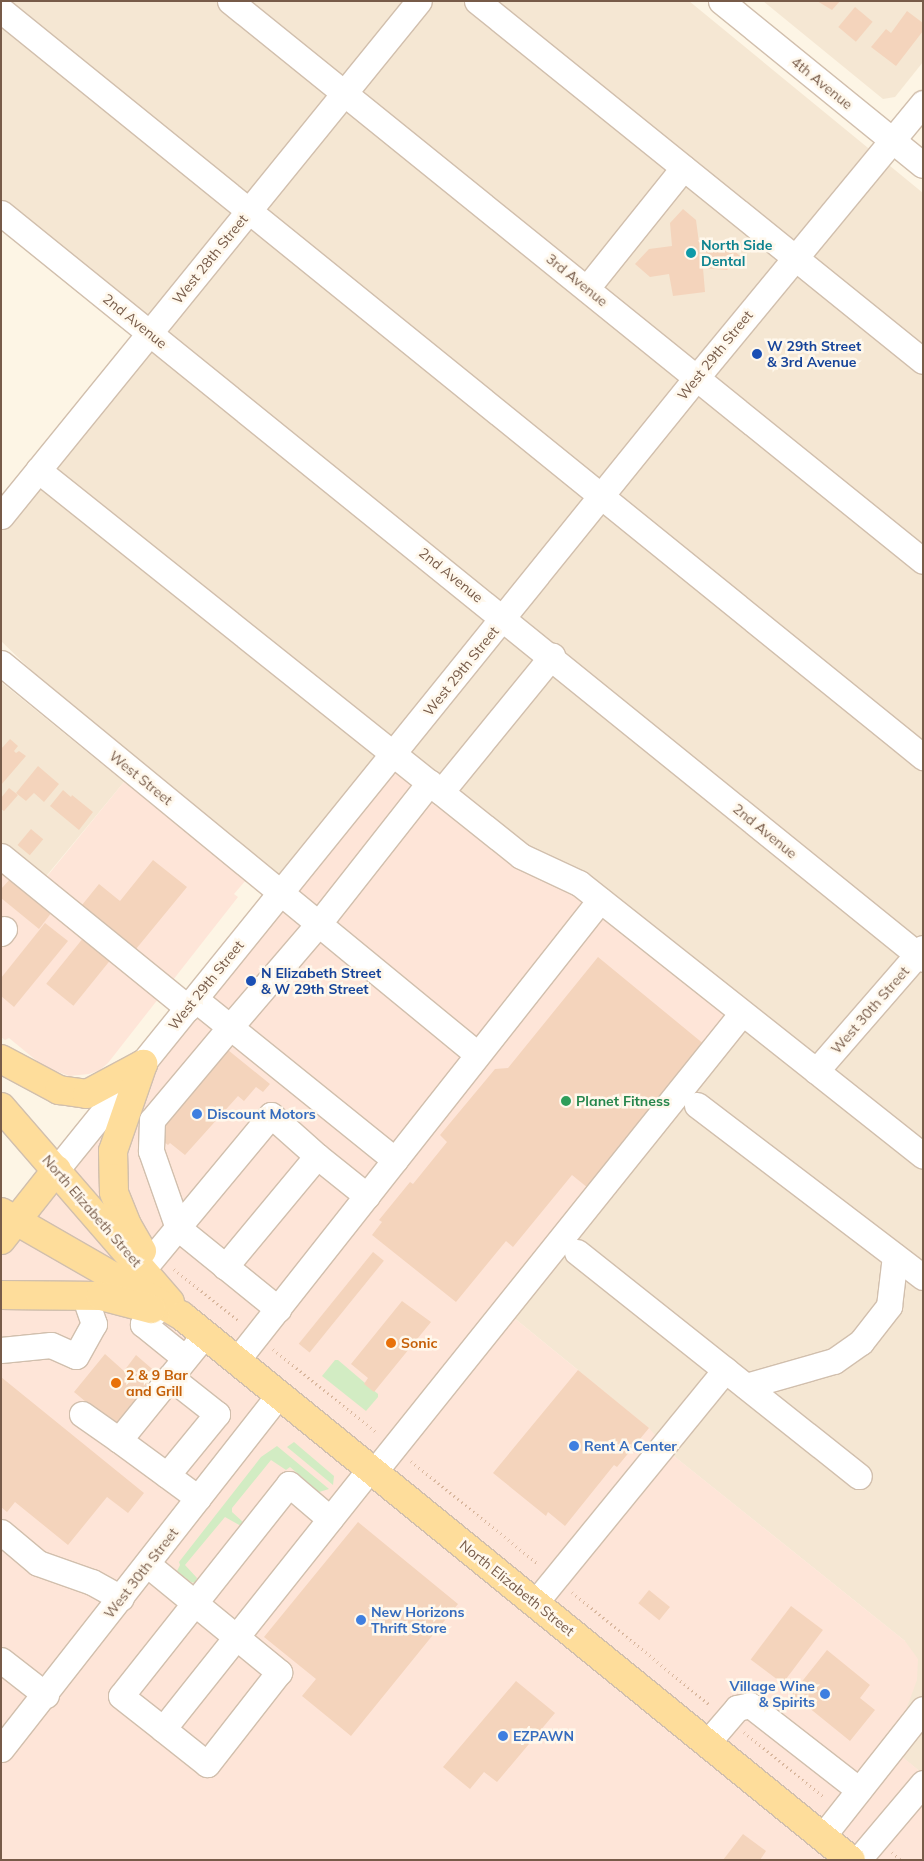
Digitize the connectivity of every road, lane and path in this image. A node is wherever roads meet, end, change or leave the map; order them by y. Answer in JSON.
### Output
{"nodes":[{"id":1,"x":230,"y":1,"type":"edge"},
{"id":2,"x":418,"y":1,"type":"edge"},
{"id":3,"x":477,"y":1,"type":"edge"},
{"id":4,"x":721,"y":1,"type":"edge"},
{"id":5,"x":1,"y":10,"type":"edge"},
{"id":6,"x":346,"y":93,"type":"junction"},
{"id":7,"x":923,"y":103,"type":"edge"},
{"id":8,"x":892,"y":141,"type":"junction"},
{"id":9,"x":923,"y":165,"type":"edge"},
{"id":10,"x":683,"y":168,"type":"junction"},
{"id":11,"x":249,"y":211,"type":"junction"},
{"id":12,"x":1,"y":212,"type":"edge"},
{"id":13,"x":795,"y":258,"type":"junction"},
{"id":14,"x":587,"y":288,"type":"junction"},
{"id":15,"x":150,"y":334,"type":"junction"},
{"id":16,"x":923,"y":361,"type":"edge"},
{"id":17,"x":697,"y":377,"type":"junction"},
{"id":18,"x":38,"y":470,"type":"junction"},
{"id":19,"x":601,"y":496,"type":"junction"},
{"id":20,"x":1,"y":516,"type":"edge"},
{"id":21,"x":923,"y":562,"type":"edge"},
{"id":22,"x":504,"y":618,"type":"junction"},
{"id":23,"x":552,"y":656,"type":"junction"},
{"id":24,"x":1,"y":663,"type":"edge"},
{"id":25,"x":394,"y":753,"type":"junction"},
{"id":26,"x":923,"y":757,"type":"edge"},
{"id":27,"x":436,"y":787,"type":"junction"},
{"id":28,"x":1,"y":856,"type":"edge"},
{"id":29,"x":281,"y":892,"type":"junction"},
{"id":30,"x":600,"y":900,"type":"junction"},
{"id":31,"x":319,"y":923,"type":"junction"},
{"id":32,"x":921,"y":954,"type":"edge"},
{"id":33,"x":191,"y":1004,"type":"junction"},
{"id":34,"x":742,"y":1012,"type":"junction"},
{"id":35,"x":230,"y":1027,"type":"junction"},
{"id":36,"x":477,"y":1054,"type":"junction"},
{"id":37,"x":1,"y":1059,"type":"edge"},
{"id":38,"x":143,"y":1064,"type":"junction"},
{"id":39,"x":816,"y":1071,"type":"junction"},
{"id":40,"x":697,"y":1105,"type":"dead end"},
{"id":41,"x":1,"y":1107,"type":"edge"},
{"id":42,"x":317,"y":1156,"type":"junction"},
{"id":43,"x":923,"y":1156,"type":"edge"},
{"id":44,"x":395,"y":1160,"type":"junction"},
{"id":45,"x":57,"y":1169,"type":"junction"},
{"id":46,"x":367,"y":1196,"type":"junction"},
{"id":47,"x":6,"y":1224,"type":"edge"},
{"id":48,"x":178,"y":1228,"type":"junction"},
{"id":49,"x":576,"y":1252,"type":"dead end"},
{"id":50,"x":895,"y":1256,"type":"junction"},
{"id":51,"x":153,"y":1257,"type":"junction"},
{"id":52,"x":225,"y":1267,"type":"junction"},
{"id":53,"x":923,"y":1277,"type":"edge"},
{"id":54,"x":1,"y":1294,"type":"edge"},
{"id":55,"x":84,"y":1295,"type":"junction"},
{"id":56,"x":278,"y":1309,"type":"junction"},
{"id":57,"x":170,"y":1313,"type":"junction"},
{"id":58,"x":204,"y":1334,"type":"junction"},
{"id":59,"x":257,"y":1336,"type":"junction"},
{"id":60,"x":1,"y":1350,"type":"edge"},
{"id":61,"x":237,"y":1360,"type":"junction"},
{"id":62,"x":178,"y":1368,"type":"junction"},
{"id":63,"x":725,"y":1370,"type":"junction"},
{"id":64,"x":746,"y":1386,"type":"junction"},
{"id":65,"x":279,"y":1395,"type":"junction"},
{"id":66,"x":82,"y":1414,"type":"dead end"},
{"id":67,"x":217,"y":1414,"type":"junction"},
{"id":68,"x":245,"y":1438,"type":"junction"},
{"id":69,"x":119,"y":1440,"type":"junction"},
{"id":70,"x":191,"y":1446,"type":"junction"},
{"id":71,"x":393,"y":1447,"type":"junction"},
{"id":72,"x":220,"y":1470,"type":"junction"},
{"id":73,"x":372,"y":1470,"type":"junction"},
{"id":74,"x":167,"y":1475,"type":"junction"},
{"id":75,"x":859,"y":1476,"type":"dead end"},
{"id":76,"x":198,"y":1498,"type":"junction"},
{"id":77,"x":330,"y":1519,"type":"junction"},
{"id":78,"x":1,"y":1532,"type":"edge"},
{"id":79,"x":147,"y":1564,"type":"junction"},
{"id":80,"x":555,"y":1578,"type":"junction"},
{"id":81,"x":121,"y":1598,"type":"junction"},
{"id":82,"x":195,"y":1603,"type":"junction"},
{"id":83,"x":535,"y":1603,"type":"junction"},
{"id":84,"x":236,"y":1637,"type":"junction"},
{"id":85,"x":1,"y":1660,"type":"edge"},
{"id":86,"x":46,"y":1695,"type":"junction"},
{"id":87,"x":923,"y":1710,"type":"edge"},
{"id":88,"x":727,"y":1719,"type":"junction"},
{"id":89,"x":163,"y":1729,"type":"junction"},
{"id":90,"x":707,"y":1743,"type":"junction"},
{"id":91,"x":1,"y":1749,"type":"edge"},
{"id":92,"x":923,"y":1783,"type":"edge"},
{"id":93,"x":859,"y":1790,"type":"junction"},
{"id":94,"x":841,"y":1812,"type":"junction"},
{"id":95,"x":822,"y":1836,"type":"junction"},
{"id":96,"x":875,"y":1839,"type":"junction"},
{"id":97,"x":851,"y":1860,"type":"edge"},
{"id":98,"x":858,"y":1860,"type":"edge"},
{"id":99,"x":901,"y":1860,"type":"edge"}],
"edges":[{"from":1,"to":6,"type":"street","name":"3rd Avenue"},
{"from":2,"to":6,"type":"street","name":"West 28th Street"},
{"from":3,"to":10,"type":"street"},
{"from":4,"to":8,"type":"street","name":"4th Avenue"},
{"from":5,"to":11,"type":"street"},
{"from":6,"to":11,"type":"street","name":"West 28th Street"},
{"from":6,"to":14,"type":"street","name":"3rd Avenue"},
{"from":7,"to":8,"type":"street","name":"West 29th Street"},
{"from":8,"to":9,"type":"street","name":"4th Avenue"},
{"from":8,"to":13,"type":"street","name":"West 29th Street"},
{"from":10,"to":13,"type":"street"},
{"from":10,"to":14,"type":"street"},
{"from":11,"to":15,"type":"street","name":"West 28th Street"},
{"from":11,"to":19,"type":"street"},
{"from":12,"to":15,"type":"street","name":"2nd Avenue"},
{"from":13,"to":16,"type":"street"},
{"from":13,"to":17,"type":"street","name":"West 29th Street"},
{"from":14,"to":17,"type":"street","name":"3rd Avenue"},
{"from":15,"to":18,"type":"street","name":"West 28th Street"},
{"from":15,"to":22,"type":"street","name":"2nd Avenue"},
{"from":17,"to":19,"type":"street","name":"West 29th Street"},
{"from":17,"to":21,"type":"street","name":"3rd Avenue"},
{"from":18,"to":20,"type":"street","name":"West 28th Street"},
{"from":18,"to":25,"type":"street"},
{"from":19,"to":22,"type":"street","name":"West 29th Street"},
{"from":19,"to":26,"type":"street"},
{"from":22,"to":23,"type":"street","name":"2nd Avenue"},
{"from":22,"to":25,"type":"street","name":"West 29th Street"},
{"from":23,"to":27,"type":"street"},
{"from":23,"to":32,"type":"street","name":"2nd Avenue"},
{"from":24,"to":29,"type":"street","name":"West Street"},
{"from":25,"to":27,"type":"street"},
{"from":25,"to":29,"type":"street","name":"West 29th Street"},
{"from":27,"to":30,"type":"street"},
{"from":27,"to":31,"type":"street"},
{"from":28,"to":33,"type":"street"},
{"from":29,"to":31,"type":"street","name":"West Street"},
{"from":29,"to":33,"type":"street","name":"West 29th Street"},
{"from":30,"to":34,"type":"street"},
{"from":30,"to":36,"type":"street"},
{"from":31,"to":35,"type":"street"},
{"from":31,"to":36,"type":"street","name":"West Street"},
{"from":32,"to":39,"type":"street","name":"West 30th Street"},
{"from":33,"to":35,"type":"street"},
{"from":33,"to":38,"type":"street","name":"West 29th Street"},
{"from":34,"to":39,"type":"street"},
{"from":34,"to":71,"type":"street"},
{"from":35,"to":44,"type":"street"},
{"from":35,"to":48,"type":"street"},
{"from":36,"to":44,"type":"street"},
{"from":37,"to":38,"type":"main road"},
{"from":38,"to":45,"type":"street","name":"West 29th Street"},
{"from":38,"to":51,"type":"main road"},
{"from":39,"to":43,"type":"street"},
{"from":40,"to":50,"type":"street"},
{"from":41,"to":45,"type":"main road","name":"North Elizabeth Street"},
{"from":42,"to":46,"type":"street"},
{"from":42,"to":48,"type":"street"},
{"from":42,"to":52,"type":"street"},
{"from":44,"to":46,"type":"street"},
{"from":45,"to":47,"type":"main road","name":"West 29th Street"},
{"from":45,"to":57,"type":"main road","name":"North Elizabeth Street"},
{"from":46,"to":56,"type":"street"},
{"from":47,"to":57,"type":"main road","name":"North Elizabeth Street"},
{"from":48,"to":51,"type":"street"},
{"from":48,"to":52,"type":"street"},
{"from":49,"to":63,"type":"street"},
{"from":50,"to":53,"type":"street"},
{"from":50,"to":64,"type":"street"},
{"from":51,"to":57,"type":"main road"},
{"from":51,"to":59,"type":"path"},
{"from":52,"to":56,"type":"street"},
{"from":54,"to":55,"type":"main road"},
{"from":55,"to":57,"type":"main road"},
{"from":55,"to":60,"type":"street"},
{"from":56,"to":59,"type":"street"},
{"from":57,"to":58,"type":"main road","name":"North Elizabeth Street"},
{"from":57,"to":62,"type":"street"},
{"from":58,"to":61,"type":"main road","name":"North Elizabeth Street"},
{"from":58,"to":62,"type":"street"},
{"from":59,"to":61,"type":"street"},
{"from":59,"to":71,"type":"path"},
{"from":61,"to":65,"type":"main road","name":"North Elizabeth Street"},
{"from":62,"to":67,"type":"street"},
{"from":62,"to":69,"type":"street"},
{"from":63,"to":64,"type":"street"},
{"from":63,"to":80,"type":"street"},
{"from":64,"to":75,"type":"street"},
{"from":65,"to":68,"type":"street","name":"West 30th Street"},
{"from":65,"to":73,"type":"main road","name":"North Elizabeth Street"},
{"from":66,"to":69,"type":"street"},
{"from":67,"to":68,"type":"street"},
{"from":67,"to":70,"type":"street"},
{"from":68,"to":72,"type":"street","name":"West 30th Street"},
{"from":69,"to":74,"type":"street"},
{"from":70,"to":72,"type":"street"},
{"from":70,"to":74,"type":"street"},
{"from":71,"to":73,"type":"street"},
{"from":71,"to":80,"type":"path"},
{"from":72,"to":76,"type":"street","name":"West 30th Street"},
{"from":73,"to":77,"type":"street"},
{"from":73,"to":83,"type":"main road","name":"North Elizabeth Street"},
{"from":74,"to":76,"type":"street"},
{"from":76,"to":79,"type":"street","name":"West 30th Street"},
{"from":77,"to":82,"type":"street"},
{"from":77,"to":84,"type":"street"},
{"from":78,"to":81,"type":"street"},
{"from":79,"to":81,"type":"street","name":"West 30th Street"},
{"from":79,"to":82,"type":"street"},
{"from":80,"to":83,"type":"street"},
{"from":80,"to":88,"type":"path"},
{"from":81,"to":86,"type":"street","name":"West 30th Street"},
{"from":82,"to":84,"type":"street"},
{"from":82,"to":89,"type":"street"},
{"from":83,"to":90,"type":"main road","name":"North Elizabeth Street"},
{"from":84,"to":89,"type":"street"},
{"from":84,"to":89,"type":"street"},
{"from":85,"to":86,"type":"street"},
{"from":86,"to":91,"type":"street","name":"West 30th Street"},
{"from":87,"to":93,"type":"street"},
{"from":88,"to":90,"type":"street"},
{"from":88,"to":93,"type":"street"},
{"from":88,"to":94,"type":"path"},
{"from":90,"to":95,"type":"main road","name":"North Elizabeth Street"},
{"from":92,"to":96,"type":"street"},
{"from":93,"to":94,"type":"street"},
{"from":94,"to":95,"type":"street"},
{"from":95,"to":97,"type":"main road","name":"North Elizabeth Street"},
{"from":96,"to":98,"type":"street"},
{"from":96,"to":99,"type":"path"}]}
